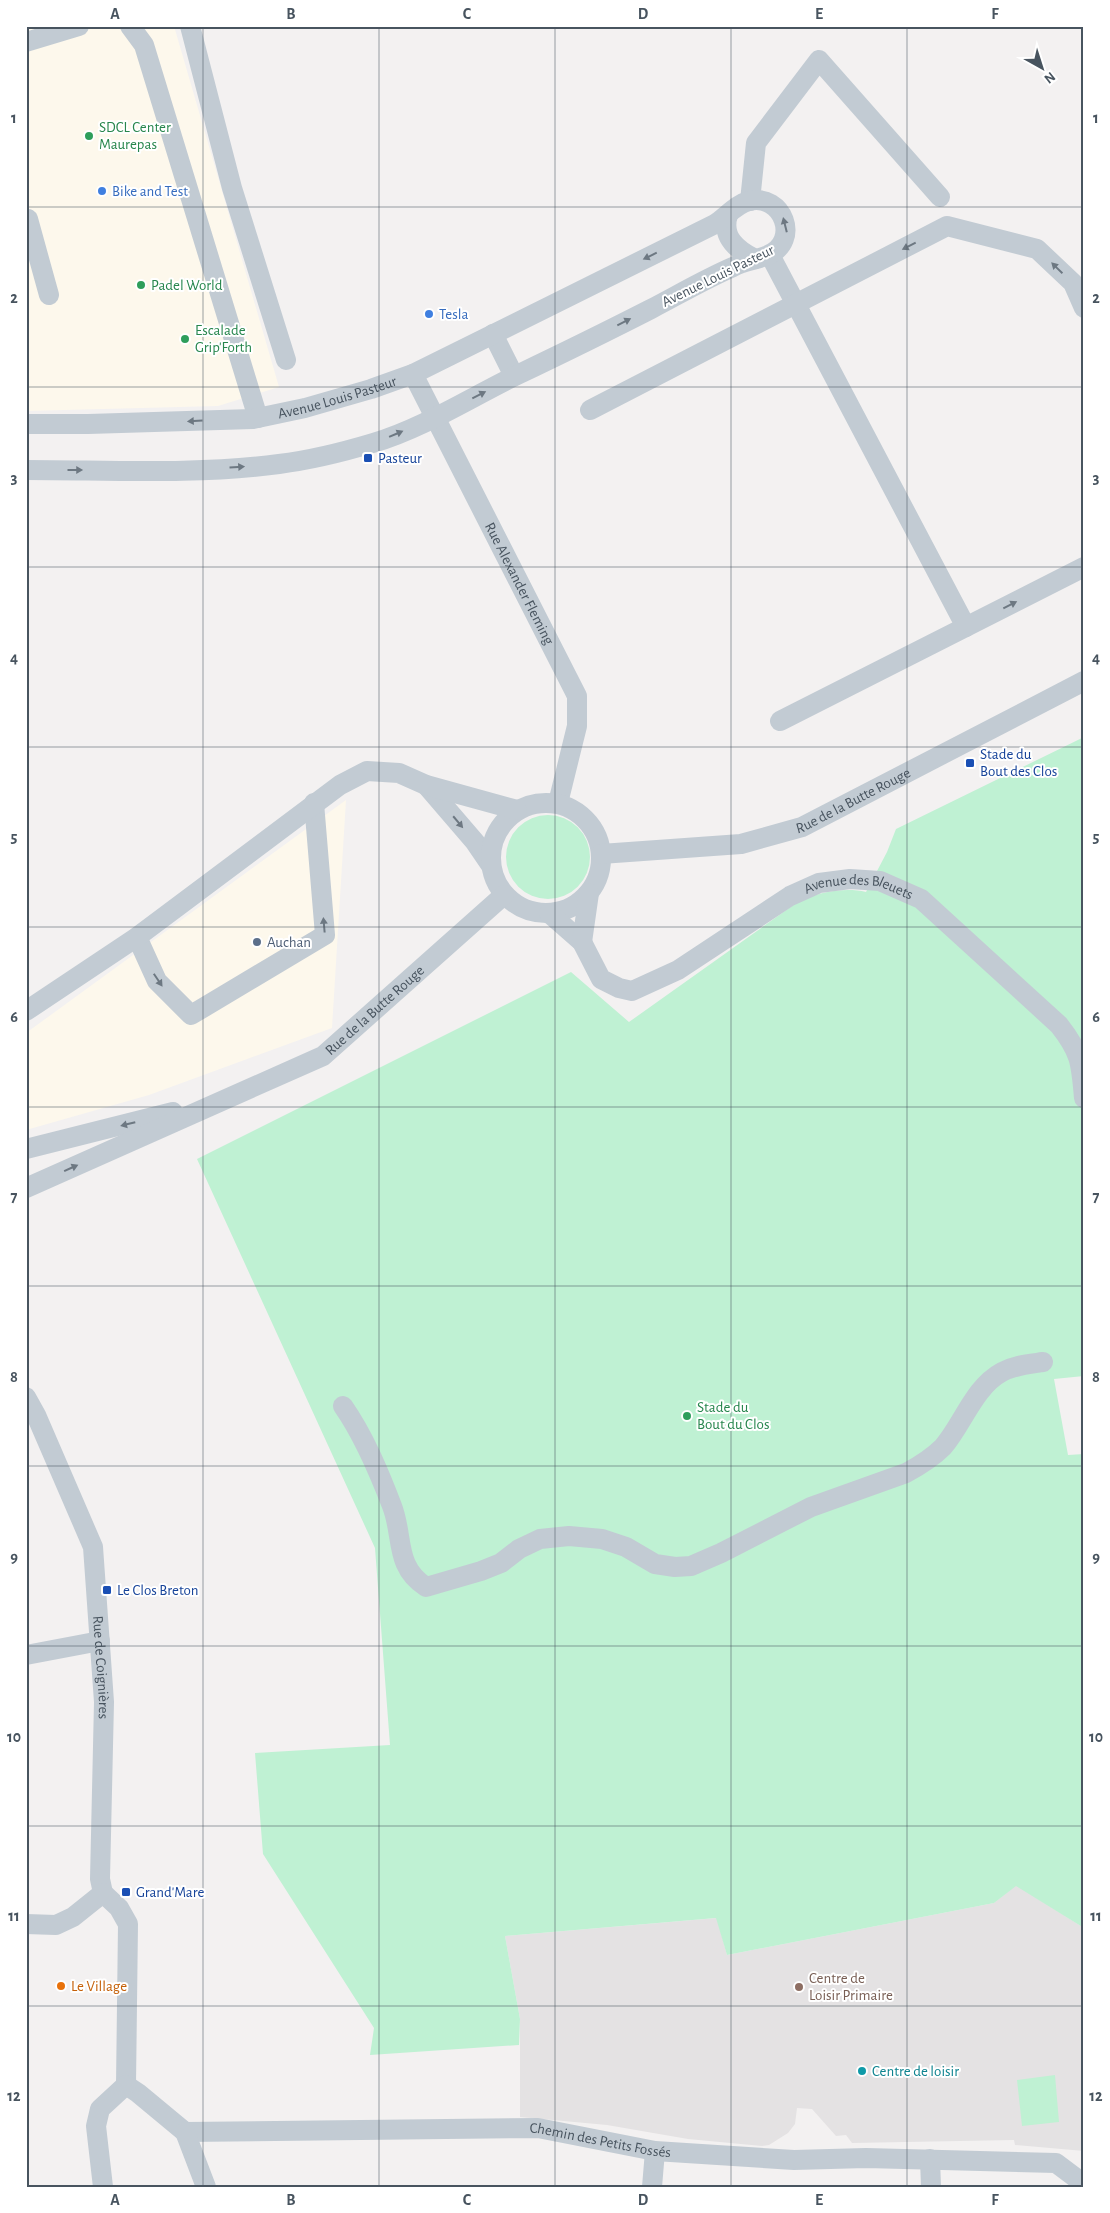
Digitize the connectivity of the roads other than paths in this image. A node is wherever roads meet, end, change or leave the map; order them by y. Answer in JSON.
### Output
{"nodes":[{"id":1,"x":79,"y":26,"type":"edge"},
{"id":2,"x":130,"y":26,"type":"edge"},
{"id":3,"x":190,"y":26,"type":"edge"},
{"id":4,"x":26,"y":42,"type":"edge"},
{"id":5,"x":940,"y":197,"type":"dead end"},
{"id":6,"x":750,"y":201,"type":"junction"},
{"id":7,"x":728,"y":215,"type":"junction"},
{"id":8,"x":28,"y":219,"type":"dead end"},
{"id":9,"x":762,"y":257,"type":"junction"},
{"id":10,"x":49,"y":295,"type":"dead end"},
{"id":11,"x":795,"y":303,"type":"junction"},
{"id":12,"x":1084,"y":308,"type":"edge"},
{"id":13,"x":493,"y":334,"type":"junction"},
{"id":14,"x":286,"y":360,"type":"dead end"},
{"id":15,"x":413,"y":374,"type":"junction"},
{"id":16,"x":514,"y":376,"type":"junction"},
{"id":17,"x":590,"y":410,"type":"dead end"},
{"id":18,"x":435,"y":417,"type":"junction"},
{"id":19,"x":258,"y":418,"type":"junction"},
{"id":20,"x":26,"y":424,"type":"edge"},
{"id":21,"x":26,"y":470,"type":"edge"},
{"id":22,"x":1084,"y":568,"type":"edge"},
{"id":23,"x":966,"y":628,"type":"junction"},
{"id":24,"x":1084,"y":681,"type":"edge"},
{"id":25,"x":780,"y":721,"type":"dead end"},
{"id":26,"x":426,"y":785,"type":"junction"},
{"id":27,"x":314,"y":803,"type":"junction"},
{"id":28,"x":558,"y":803,"type":"junction"},
{"id":29,"x":517,"y":810,"type":"junction"},
{"id":30,"x":601,"y":854,"type":"junction"},
{"id":31,"x":490,"y":864,"type":"junction"},
{"id":32,"x":589,"y":894,"type":"junction"},
{"id":33,"x":504,"y":895,"type":"junction"},
{"id":34,"x":549,"y":914,"type":"junction"},
{"id":35,"x":137,"y":937,"type":"junction"},
{"id":36,"x":582,"y":942,"type":"junction"},
{"id":37,"x":26,"y":1011,"type":"edge"},
{"id":38,"x":1084,"y":1098,"type":"edge"},
{"id":39,"x":226,"y":1099,"type":"junction"},
{"id":40,"x":26,"y":1149,"type":"edge"},
{"id":41,"x":26,"y":1188,"type":"edge"},
{"id":42,"x":1043,"y":1362,"type":"dead end"},
{"id":43,"x":26,"y":1397,"type":"edge"},
{"id":44,"x":343,"y":1406,"type":"dead end"},
{"id":45,"x":100,"y":1641,"type":"junction"},
{"id":46,"x":26,"y":1656,"type":"edge"},
{"id":47,"x":104,"y":1893,"type":"junction"},
{"id":48,"x":26,"y":1924,"type":"edge"},
{"id":49,"x":126,"y":2086,"type":"junction"},
{"id":50,"x":185,"y":2132,"type":"junction"},
{"id":51,"x":655,"y":2150,"type":"junction"},
{"id":52,"x":930,"y":2159,"type":"junction"},
{"id":53,"x":1084,"y":2184,"type":"edge"},
{"id":54,"x":103,"y":2187,"type":"edge"},
{"id":55,"x":206,"y":2187,"type":"edge"},
{"id":56,"x":652,"y":2187,"type":"edge"},
{"id":57,"x":931,"y":2187,"type":"edge"}],
"edges":[{"from":1,"to":4,"type":"street"},
{"from":2,"to":19,"type":"street"},
{"from":3,"to":14,"type":"street"},
{"from":5,"to":6,"type":"street"},
{"from":6,"to":7,"type":"street","name":"Avenue Louis Pasteur"},
{"from":9,"to":6,"type":"street","name":"Avenue Louis Pasteur","one_way":true},
{"from":7,"to":9,"type":"street"},
{"from":7,"to":13,"type":"street","name":"Avenue Louis Pasteur","one_way":true},
{"from":8,"to":10,"type":"street"},
{"from":9,"to":11,"type":"street"},
{"from":16,"to":9,"type":"street","name":"Avenue Louis Pasteur","one_way":true},
{"from":12,"to":11,"type":"street","one_way":true},
{"from":11,"to":17,"type":"street"},
{"from":11,"to":23,"type":"street"},
{"from":13,"to":15,"type":"street","name":"Avenue Louis Pasteur"},
{"from":13,"to":16,"type":"street"},
{"from":15,"to":18,"type":"street","name":"Rue Alexander Fleming"},
{"from":15,"to":19,"type":"street","name":"Avenue Louis Pasteur"},
{"from":18,"to":16,"type":"street","name":"Avenue Louis Pasteur","one_way":true},
{"from":21,"to":18,"type":"street","name":"Avenue Louis Pasteur","one_way":true},
{"from":18,"to":28,"type":"street","name":"Rue Alexander Fleming"},
{"from":19,"to":20,"type":"street","name":"Avenue Louis Pasteur","one_way":true},
{"from":23,"to":22,"type":"street","one_way":true},
{"from":23,"to":25,"type":"street"},
{"from":24,"to":30,"type":"street","name":"Rue de la Butte Rouge"},
{"from":26,"to":27,"type":"street"},
{"from":26,"to":29,"type":"street"},
{"from":26,"to":31,"type":"street","one_way":true},
{"from":27,"to":35,"type":"street"},
{"from":35,"to":27,"type":"street","one_way":true},
{"from":28,"to":29,"type":"street"},
{"from":28,"to":30,"type":"street"},
{"from":29,"to":31,"type":"street"},
{"from":30,"to":32,"type":"street"},
{"from":31,"to":33,"type":"street"},
{"from":32,"to":34,"type":"street"},
{"from":32,"to":36,"type":"street"},
{"from":33,"to":34,"type":"street"},
{"from":33,"to":39,"type":"street","name":"Rue de la Butte Rouge"},
{"from":34,"to":36,"type":"street","name":"Avenue des Bleuets"},
{"from":35,"to":37,"type":"street"},
{"from":36,"to":38,"type":"street","name":"Avenue des Bleuets"},
{"from":39,"to":40,"type":"street","name":"Rue de la Butte Rouge","one_way":true},
{"from":41,"to":39,"type":"street","name":"Rue de la Butte Rouge","one_way":true},
{"from":42,"to":44,"type":"street"},
{"from":43,"to":45,"type":"street","name":"Rue de Coignières"},
{"from":45,"to":46,"type":"street"},
{"from":45,"to":47,"type":"street","name":"Rue de Coignières"},
{"from":47,"to":48,"type":"street"},
{"from":47,"to":49,"type":"street"},
{"from":49,"to":50,"type":"street"},
{"from":49,"to":54,"type":"street"},
{"from":50,"to":51,"type":"street","name":"Chemin des Petits Fossés"},
{"from":50,"to":55,"type":"street"},
{"from":51,"to":52,"type":"street","name":"Chemin des Petits Fossés"},
{"from":51,"to":56,"type":"street"},
{"from":52,"to":53,"type":"street","name":"Chemin des Petits Fossés"},
{"from":52,"to":57,"type":"street"}]}
